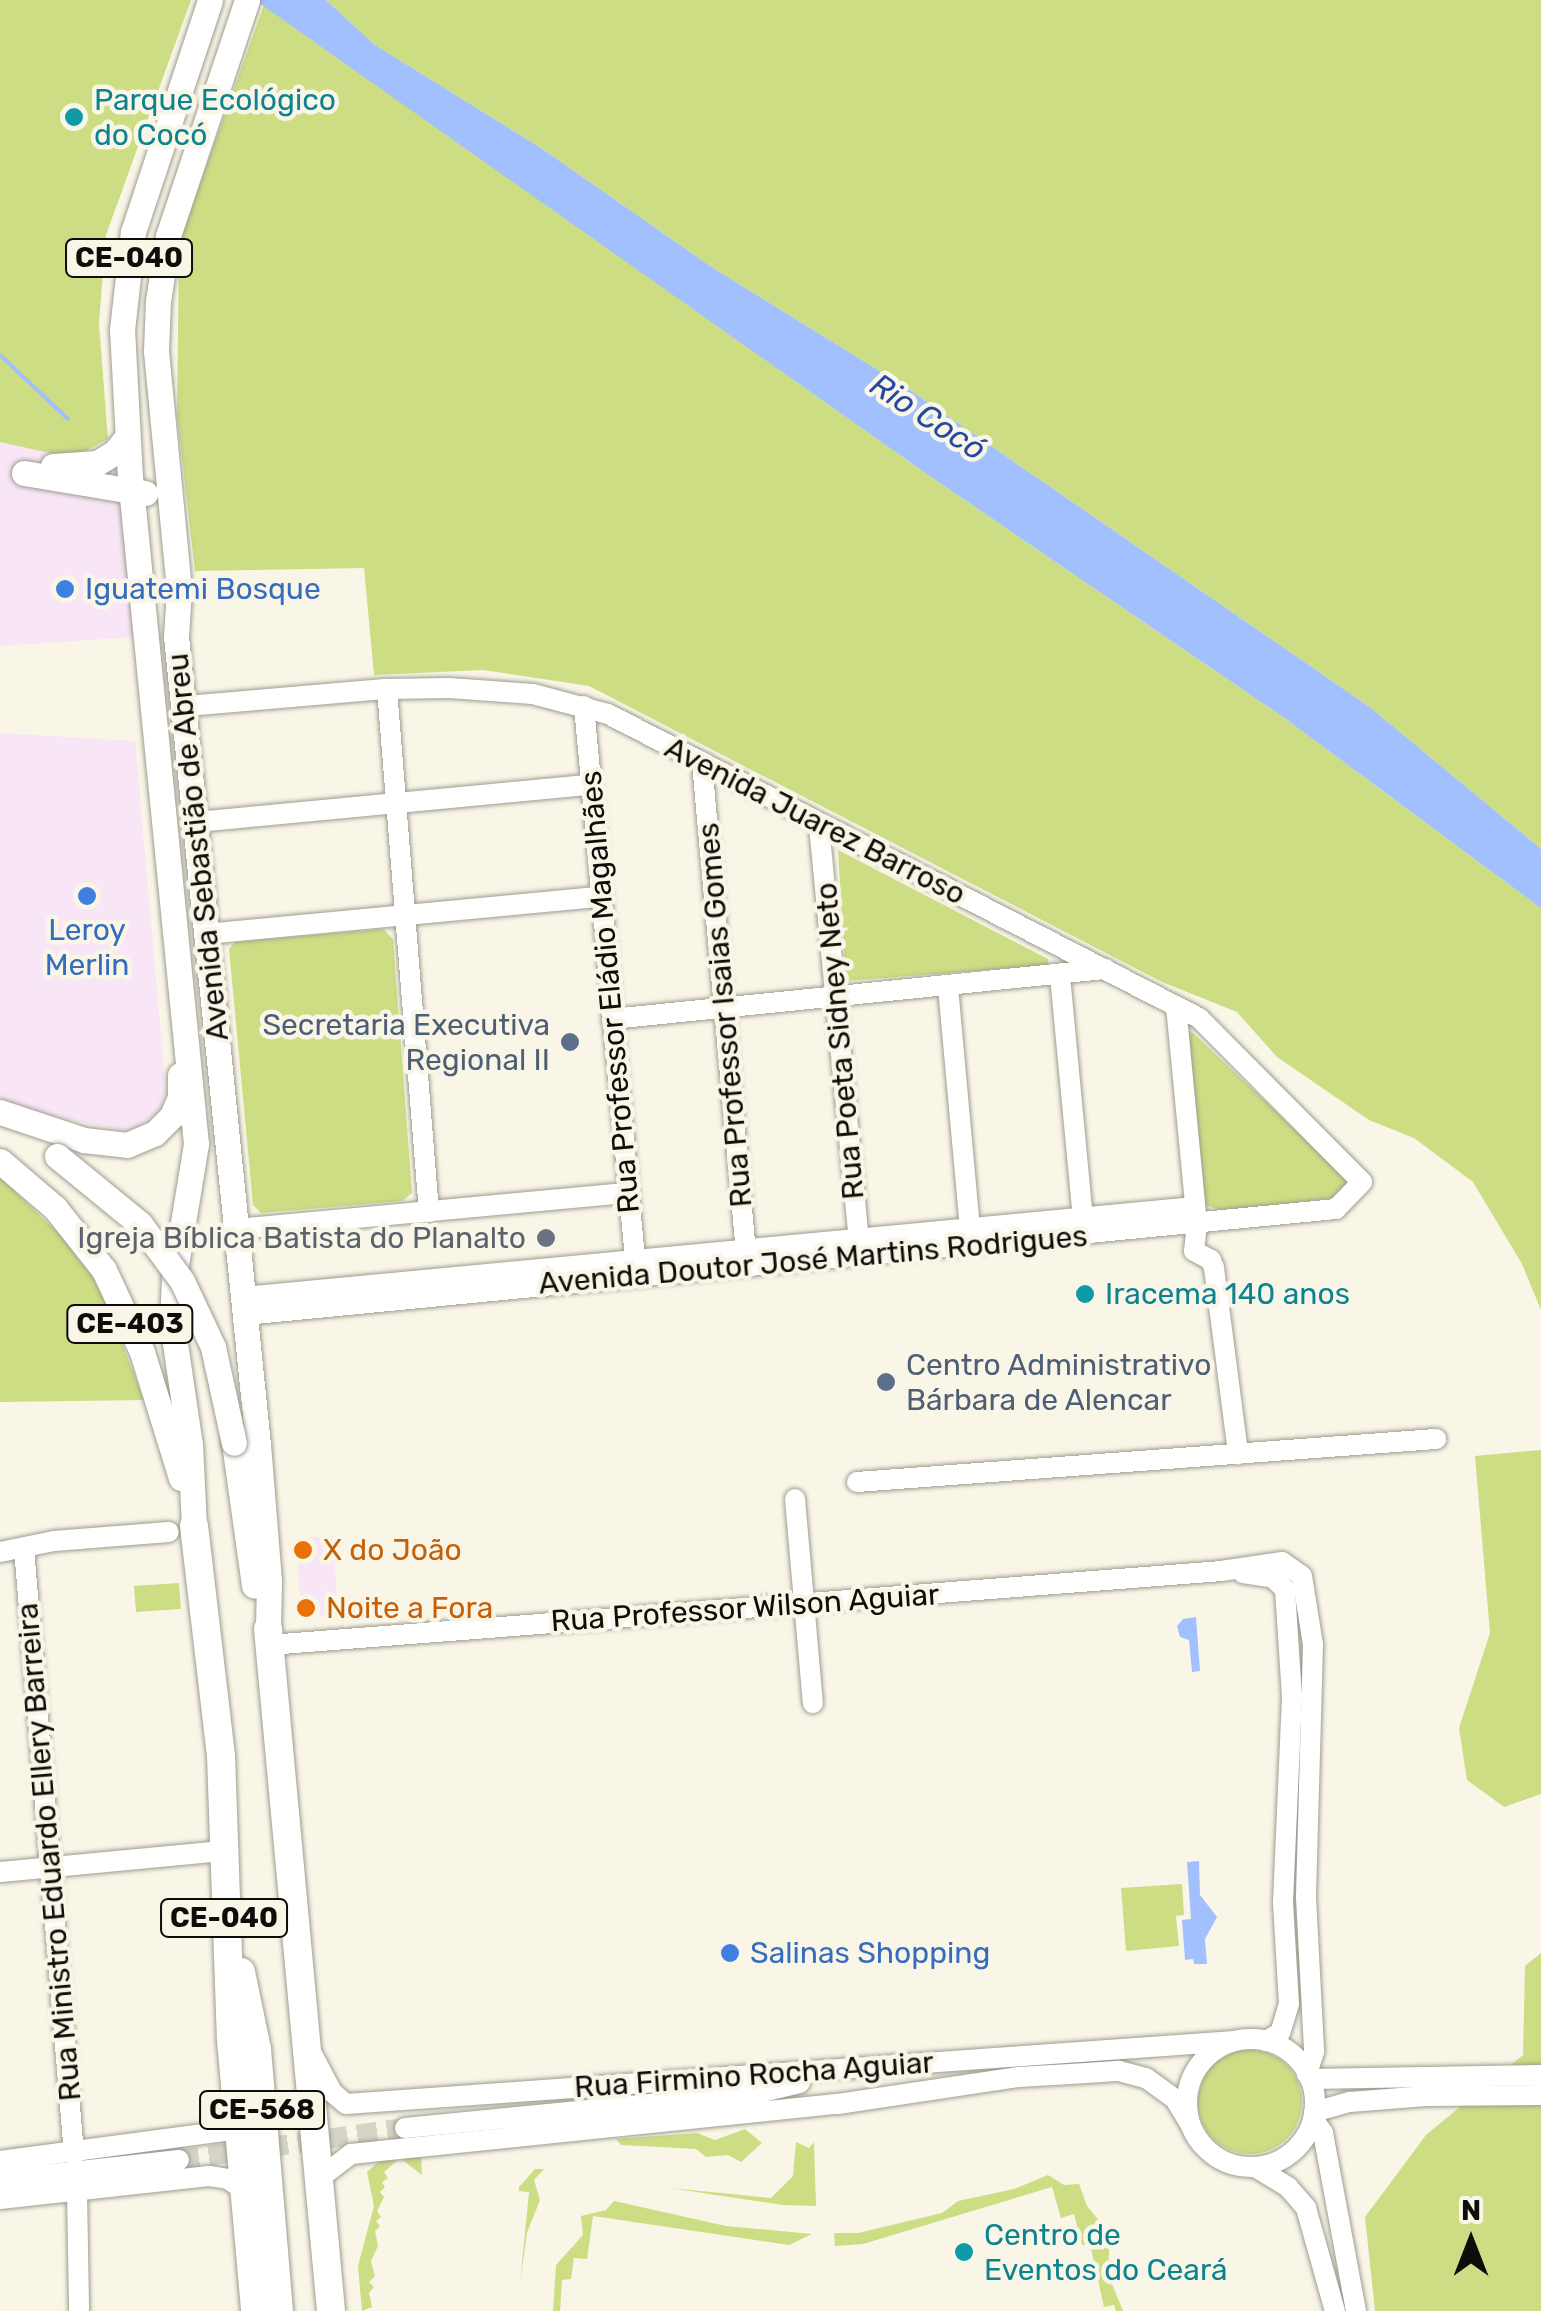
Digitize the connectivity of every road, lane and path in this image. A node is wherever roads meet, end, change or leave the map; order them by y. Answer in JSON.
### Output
{"nodes":[{"id":1,"x":210,"y":0,"type":"edge"},
{"id":2,"x":247,"y":0,"type":"edge"},
{"id":3,"x":156,"y":351,"type":"junction"},
{"id":4,"x":127,"y":437,"type":"junction"},
{"id":5,"x":32,"y":469,"type":"junction"},
{"id":6,"x":143,"y":486,"type":"junction"},
{"id":7,"x":136,"y":530,"type":"junction"},
{"id":8,"x":176,"y":636,"type":"junction"},
{"id":9,"x":388,"y":689,"type":"junction"},
{"id":10,"x":186,"y":706,"type":"junction"},
{"id":11,"x":584,"y":706,"type":"junction"},
{"id":12,"x":702,"y":763,"type":"junction"},
{"id":13,"x":590,"y":785,"type":"junction"},
{"id":14,"x":397,"y":804,"type":"junction"},
{"id":15,"x":166,"y":820,"type":"junction"},
{"id":16,"x":196,"y":822,"type":"junction"},
{"id":17,"x":819,"y":826,"type":"junction"},
{"id":18,"x":600,"y":897,"type":"junction"},
{"id":19,"x":202,"y":905,"type":"junction"},
{"id":20,"x":172,"y":908,"type":"junction"},
{"id":21,"x":406,"y":917,"type":"junction"},
{"id":22,"x":205,"y":934,"type":"junction"},
{"id":23,"x":1105,"y":969,"type":"junction"},
{"id":24,"x":1060,"y":976,"type":"junction"},
{"id":25,"x":948,"y":987,"type":"junction"},
{"id":26,"x":836,"y":997,"type":"junction"},
{"id":27,"x":1176,"y":1006,"type":"junction"},
{"id":28,"x":724,"y":1008,"type":"junction"},
{"id":29,"x":612,"y":1019,"type":"junction"},
{"id":30,"x":186,"y":1056,"type":"junction"},
{"id":31,"x":0,"y":1112,"type":"edge"},
{"id":32,"x":0,"y":1126,"type":"edge"},
{"id":33,"x":0,"y":1160,"type":"edge"},
{"id":34,"x":1359,"y":1177,"type":"joint"},
{"id":35,"x":628,"y":1193,"type":"junction"},
{"id":36,"x":429,"y":1212,"type":"junction"},
{"id":37,"x":1196,"y":1215,"type":"junction"},
{"id":38,"x":1084,"y":1226,"type":"junction"},
{"id":39,"x":237,"y":1228,"type":"junction"},
{"id":40,"x":971,"y":1237,"type":"junction"},
{"id":41,"x":859,"y":1248,"type":"junction"},
{"id":42,"x":747,"y":1259,"type":"junction"},
{"id":43,"x":636,"y":1269,"type":"junction"},
{"id":44,"x":244,"y":1306,"type":"junction"},
{"id":45,"x":1436,"y":1439,"type":"dead end"},
{"id":46,"x":1238,"y":1454,"type":"junction"},
{"id":47,"x":857,"y":1482,"type":"dead end"},
{"id":48,"x":794,"y":1500,"type":"dead end"},
{"id":49,"x":181,"y":1529,"type":"junction"},
{"id":50,"x":24,"y":1548,"type":"junction"},
{"id":51,"x":0,"y":1552,"type":"edge"},
{"id":52,"x":1221,"y":1571,"type":"junction"},
{"id":53,"x":804,"y":1604,"type":"junction"},
{"id":54,"x":268,"y":1637,"type":"junction"},
{"id":55,"x":813,"y":1704,"type":"dead end"},
{"id":56,"x":1289,"y":1760,"type":"junction"},
{"id":57,"x":1312,"y":1761,"type":"junction"},
{"id":58,"x":223,"y":1852,"type":"junction"},
{"id":59,"x":52,"y":1868,"type":"junction"},
{"id":60,"x":0,"y":1872,"type":"edge"},
{"id":61,"x":224,"y":1912,"type":"junction"},
{"id":62,"x":1297,"y":1961,"type":"junction"},
{"id":63,"x":1235,"y":2041,"type":"junction"},
{"id":64,"x":1266,"y":2041,"type":"junction"},
{"id":65,"x":306,"y":2044,"type":"junction"},
{"id":66,"x":843,"y":2069,"type":"junction"},
{"id":67,"x":1541,"y":2075,"type":"edge"},
{"id":68,"x":1309,"y":2077,"type":"junction"},
{"id":69,"x":1541,"y":2094,"type":"edge"},
{"id":70,"x":1313,"y":2116,"type":"junction"},
{"id":71,"x":238,"y":2117,"type":"junction"},
{"id":72,"x":1190,"y":2124,"type":"junction"},
{"id":73,"x":405,"y":2128,"type":"tunnel mouth"},
{"id":74,"x":74,"y":2154,"type":"junction"},
{"id":75,"x":179,"y":2160,"type":"tunnel mouth"},
{"id":76,"x":0,"y":2161,"type":"edge"},
{"id":77,"x":1255,"y":2166,"type":"junction"},
{"id":78,"x":0,"y":2180,"type":"edge"},
{"id":79,"x":317,"y":2180,"type":"junction"},
{"id":80,"x":244,"y":2190,"type":"junction"},
{"id":81,"x":77,"y":2192,"type":"junction"},
{"id":82,"x":0,"y":2199,"type":"edge"},
{"id":83,"x":79,"y":2311,"type":"edge"},
{"id":84,"x":255,"y":2311,"type":"edge"},
{"id":85,"x":279,"y":2311,"type":"edge"},
{"id":86,"x":330,"y":2311,"type":"edge"},
{"id":87,"x":1335,"y":2311,"type":"edge"},
{"id":88,"x":1356,"y":2311,"type":"edge"}],
"edges":[{"from":1,"to":4,"type":"main road","name":"Avenida Sebastião de Abreu","number":"CE-040"},
{"from":2,"to":3,"type":"main road","name":"Avenida Sebastião de Abreu","number":"CE-040"},
{"from":3,"to":6,"type":"main road"},
{"from":3,"to":8,"type":"main road","name":"Avenida Sebastião de Abreu","number":"CE-040"},
{"from":4,"to":5,"type":"main road"},
{"from":4,"to":6,"type":"main road","name":"Avenida Sebastião de Abreu","number":"CE-040"},
{"from":5,"to":6,"type":"main road"},
{"from":5,"to":7,"type":"main road"},
{"from":6,"to":7,"type":"main road","name":"Avenida Sebastião de Abreu","number":"CE-040"},
{"from":6,"to":8,"type":"main road"},
{"from":7,"to":15,"type":"main road","name":"Avenida Sebastião de Abreu","number":"CE-040"},
{"from":8,"to":10,"type":"main road","name":"Avenida Sebastião de Abreu","number":"CE-040"},
{"from":9,"to":10,"type":"street","name":"Avenida Juarez Barroso"},
{"from":9,"to":11,"type":"street","name":"Avenida Juarez Barroso"},
{"from":9,"to":14,"type":"street"},
{"from":10,"to":16,"type":"main road","name":"Avenida Sebastião de Abreu","number":"CE-040"},
{"from":11,"to":12,"type":"street","name":"Avenida Juarez Barroso"},
{"from":11,"to":13,"type":"street","name":"Rua Professor Eládio Magalhães"},
{"from":12,"to":17,"type":"street","name":"Avenida Juarez Barroso"},
{"from":12,"to":28,"type":"street","name":"Rua Professor Isaias Gomes"},
{"from":13,"to":14,"type":"street"},
{"from":13,"to":18,"type":"street","name":"Rua Professor Eládio Magalhães"},
{"from":14,"to":16,"type":"street"},
{"from":14,"to":21,"type":"street"},
{"from":15,"to":16,"type":"main road"},
{"from":15,"to":20,"type":"main road","name":"Avenida Sebastião de Abreu","number":"CE-040"},
{"from":16,"to":19,"type":"main road","name":"Avenida Sebastião de Abreu","number":"CE-040"},
{"from":17,"to":23,"type":"street","name":"Avenida Juarez Barroso"},
{"from":17,"to":26,"type":"street","name":"Rua Poeta Sidney Neto"},
{"from":18,"to":21,"type":"street"},
{"from":18,"to":29,"type":"street","name":"Rua Professor Eládio Magalhães"},
{"from":19,"to":20,"type":"main road"},
{"from":19,"to":22,"type":"main road","name":"Avenida Sebastião de Abreu","number":"CE-040"},
{"from":20,"to":30,"type":"main road","name":"Avenida Sebastião de Abreu","number":"CE-040"},
{"from":21,"to":22,"type":"street"},
{"from":21,"to":36,"type":"street"},
{"from":22,"to":39,"type":"main road","name":"Avenida Sebastião de Abreu","number":"CE-040"},
{"from":23,"to":24,"type":"street"},
{"from":23,"to":27,"type":"street","name":"Avenida Juarez Barroso"},
{"from":24,"to":25,"type":"street"},
{"from":24,"to":38,"type":"street"},
{"from":25,"to":26,"type":"street"},
{"from":25,"to":40,"type":"street"},
{"from":26,"to":28,"type":"street"},
{"from":26,"to":41,"type":"street","name":"Rua Poeta Sidney Neto"},
{"from":27,"to":34,"type":"street","name":"Avenida Juarez Barroso"},
{"from":27,"to":37,"type":"street"},
{"from":28,"to":29,"type":"street"},
{"from":28,"to":42,"type":"street","name":"Rua Professor Isaias Gomes"},
{"from":29,"to":35,"type":"street","name":"Rua Professor Eládio Magalhães"},
{"from":30,"to":31,"type":"main road"},
{"from":30,"to":49,"type":"main road","number":"CE-040"},
{"from":32,"to":54,"type":"main road","number":"CE-403","bridge":true},
{"from":33,"to":49,"type":"main road","number":"CE-403"},
{"from":34,"to":37,"type":"street","name":"Avenida Doutor José Martins Rodrigues"},
{"from":35,"to":36,"type":"street"},
{"from":35,"to":43,"type":"street","name":"Rua Professor Eládio Magalhães"},
{"from":36,"to":39,"type":"street"},
{"from":37,"to":38,"type":"street","name":"Avenida Doutor José Martins Rodrigues"},
{"from":37,"to":46,"type":"street"},
{"from":38,"to":40,"type":"street","name":"Avenida Doutor José Martins Rodrigues"},
{"from":39,"to":44,"type":"main road","number":"CE-040"},
{"from":40,"to":41,"type":"street","name":"Avenida Doutor José Martins Rodrigues"},
{"from":41,"to":42,"type":"street","name":"Avenida Doutor José Martins Rodrigues"},
{"from":42,"to":43,"type":"street","name":"Avenida Doutor José Martins Rodrigues"},
{"from":43,"to":44,"type":"street","name":"Avenida Doutor José Martins Rodrigues"},
{"from":44,"to":54,"type":"main road","number":"CE-040"},
{"from":45,"to":46,"type":"street"},
{"from":46,"to":47,"type":"street"},
{"from":48,"to":53,"type":"street"},
{"from":49,"to":50,"type":"street"},
{"from":49,"to":58,"type":"highway","number":"CE-040"},
{"from":50,"to":51,"type":"street"},
{"from":50,"to":59,"type":"street","name":"Rua Ministro Eduardo Ellery Barreira"},
{"from":52,"to":53,"type":"street","name":"Rua Professor Wilson Aguiar"},
{"from":52,"to":56,"type":"street"},
{"from":52,"to":57,"type":"street"},
{"from":53,"to":54,"type":"street","name":"Rua Professor Wilson Aguiar"},
{"from":53,"to":55,"type":"street"},
{"from":54,"to":65,"type":"highway","number":"CE-040"},
{"from":56,"to":57,"type":"street"},
{"from":56,"to":62,"type":"street"},
{"from":57,"to":62,"type":"street"},
{"from":58,"to":59,"type":"street"},
{"from":58,"to":61,"type":"highway","number":"CE-040"},
{"from":59,"to":60,"type":"street"},
{"from":59,"to":74,"type":"street","name":"Rua Ministro Eduardo Ellery Barreira"},
{"from":61,"to":71,"type":"highway","number":"CE-040"},
{"from":61,"to":85,"type":"highway","number":"CE-568"},
{"from":62,"to":64,"type":"street"},
{"from":62,"to":68,"type":"street"},
{"from":63,"to":64,"type":"street"},
{"from":63,"to":66,"type":"street","name":"Rua Firmino Rocha Aguiar"},
{"from":63,"to":72,"type":"street"},
{"from":64,"to":68,"type":"street"},
{"from":65,"to":66,"type":"street","name":"Rua Firmino Rocha Aguiar"},
{"from":65,"to":79,"type":"highway","number":"CE-040"},
{"from":66,"to":73,"type":"street"},
{"from":67,"to":68,"type":"street"},
{"from":68,"to":70,"type":"street"},
{"from":69,"to":70,"type":"street"},
{"from":70,"to":77,"type":"street"},
{"from":70,"to":88,"type":"street"},
{"from":71,"to":74,"type":"street"},
{"from":71,"to":80,"type":"highway","number":"CE-040"},
{"from":72,"to":77,"type":"street"},
{"from":72,"to":79,"type":"street","name":"Rua Firmino Rocha Aguiar"},
{"from":74,"to":76,"type":"street"},
{"from":75,"to":78,"type":"street"},
{"from":77,"to":87,"type":"street"},
{"from":79,"to":86,"type":"highway","number":"CE-040"},
{"from":80,"to":81,"type":"street"},
{"from":80,"to":84,"type":"highway","number":"CE-040"},
{"from":81,"to":82,"type":"street"},
{"from":81,"to":83,"type":"street"}]}
